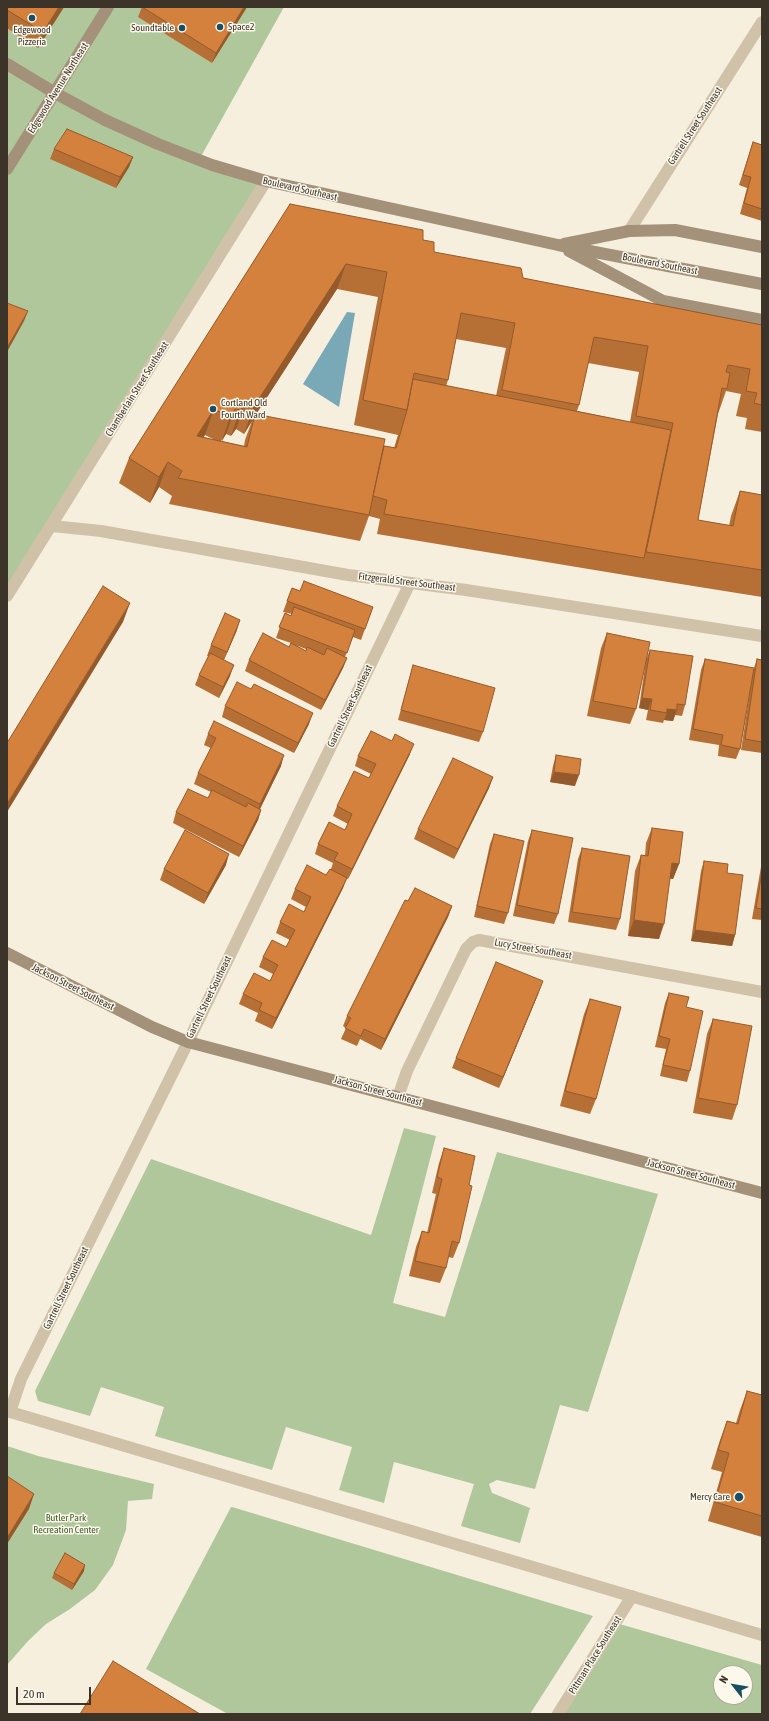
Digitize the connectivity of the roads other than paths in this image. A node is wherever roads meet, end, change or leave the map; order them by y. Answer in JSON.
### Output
{"nodes":[{"id":1,"x":108,"y":7,"type":"edge"},
{"id":2,"x":762,"y":22,"type":"edge"},
{"id":3,"x":7,"y":64,"type":"edge"},
{"id":4,"x":55,"y":93,"type":"junction"},
{"id":5,"x":7,"y":169,"type":"edge"},
{"id":6,"x":266,"y":181,"type":"junction"},
{"id":7,"x":629,"y":231,"type":"junction"},
{"id":8,"x":558,"y":245,"type":"junction"},
{"id":9,"x":762,"y":247,"type":"edge"},
{"id":10,"x":762,"y":284,"type":"edge"},
{"id":11,"x":762,"y":320,"type":"edge"},
{"id":12,"x":52,"y":526,"type":"junction"},
{"id":13,"x":410,"y":583,"type":"junction"},
{"id":14,"x":7,"y":596,"type":"edge"},
{"id":15,"x":762,"y":636,"type":"edge"},
{"id":16,"x":7,"y":953,"type":"edge"},
{"id":17,"x":762,"y":992,"type":"edge"},
{"id":18,"x":188,"y":1042,"type":"junction"},
{"id":19,"x":398,"y":1097,"type":"junction"},
{"id":20,"x":762,"y":1193,"type":"edge"},
{"id":21,"x":9,"y":1412,"type":"edge"},
{"id":22,"x":632,"y":1596,"type":"junction"},
{"id":23,"x":762,"y":1636,"type":"edge"},
{"id":24,"x":558,"y":1714,"type":"edge"}],
"edges":[{"from":1,"to":4,"type":"main road","name":"Edgewood Avenue Northeast"},
{"from":2,"to":7,"type":"street","name":"Gartrell Street Southeast"},
{"from":3,"to":4,"type":"main road","name":"Boulevard Southeast"},
{"from":4,"to":5,"type":"main road","name":"Edgewood Avenue Northeast"},
{"from":4,"to":6,"type":"main road","name":"Boulevard Southeast"},
{"from":6,"to":8,"type":"main road","name":"Boulevard Southeast"},
{"from":6,"to":12,"type":"street","name":"Chamberlain Street Southeast"},
{"from":7,"to":8,"type":"main road","name":"Boulevard Southeast"},
{"from":7,"to":9,"type":"main road","name":"Boulevard Southeast"},
{"from":8,"to":10,"type":"main road","name":"Boulevard Southeast"},
{"from":8,"to":11,"type":"main road"},
{"from":12,"to":13,"type":"street","name":"Fitzgerald Street Southeast"},
{"from":12,"to":14,"type":"street","name":"Chamberlain Street Southeast"},
{"from":13,"to":15,"type":"street","name":"Fitzgerald Street Southeast"},
{"from":13,"to":18,"type":"street","name":"Gartrell Street Southeast"},
{"from":16,"to":18,"type":"main road","name":"Jackson Street Southeast"},
{"from":17,"to":19,"type":"street","name":"Lucy Street Southeast"},
{"from":18,"to":19,"type":"main road","name":"Jackson Street Southeast"},
{"from":18,"to":21,"type":"street","name":"Gartrell Street Southeast"},
{"from":19,"to":20,"type":"main road","name":"Jackson Street Southeast"},
{"from":21,"to":22,"type":"street"},
{"from":22,"to":23,"type":"street"},
{"from":22,"to":24,"type":"street","name":"Pittman Place Southeast"}]}
